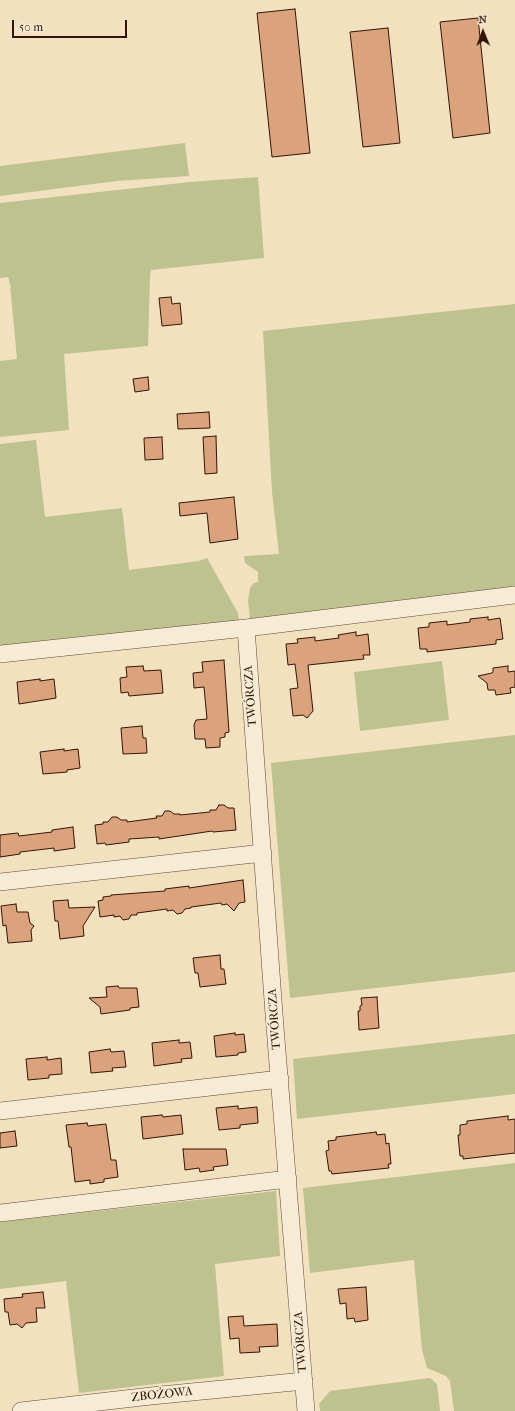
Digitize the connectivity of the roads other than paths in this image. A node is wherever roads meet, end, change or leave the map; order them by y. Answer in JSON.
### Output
{"nodes":[{"id":1,"x":515,"y":595,"type":"edge"},
{"id":2,"x":246,"y":628,"type":"junction"},
{"id":3,"x":0,"y":654,"type":"edge"},
{"id":4,"x":263,"y":853,"type":"junction"},
{"id":5,"x":0,"y":882,"type":"edge"},
{"id":6,"x":280,"y":1079,"type":"junction"},
{"id":7,"x":0,"y":1111,"type":"edge"},
{"id":8,"x":288,"y":1179,"type":"junction"},
{"id":9,"x":0,"y":1212,"type":"edge"},
{"id":10,"x":304,"y":1381,"type":"junction"},
{"id":11,"x":21,"y":1411,"type":"edge"},
{"id":12,"x":306,"y":1411,"type":"edge"}],
"edges":[{"from":1,"to":2,"type":"street"},
{"from":2,"to":3,"type":"street"},
{"from":2,"to":4,"type":"street","name":"TWÓRCZA"},
{"from":4,"to":5,"type":"street"},
{"from":4,"to":6,"type":"street","name":"TWÓRCZA"},
{"from":6,"to":7,"type":"street"},
{"from":6,"to":8,"type":"street","name":"TWÓRCZA"},
{"from":8,"to":9,"type":"street"},
{"from":8,"to":10,"type":"street","name":"TWÓRCZA"},
{"from":10,"to":11,"type":"street","name":"ZBOŻOWA"},
{"from":10,"to":12,"type":"street","name":"TWÓRCZA"}]}
